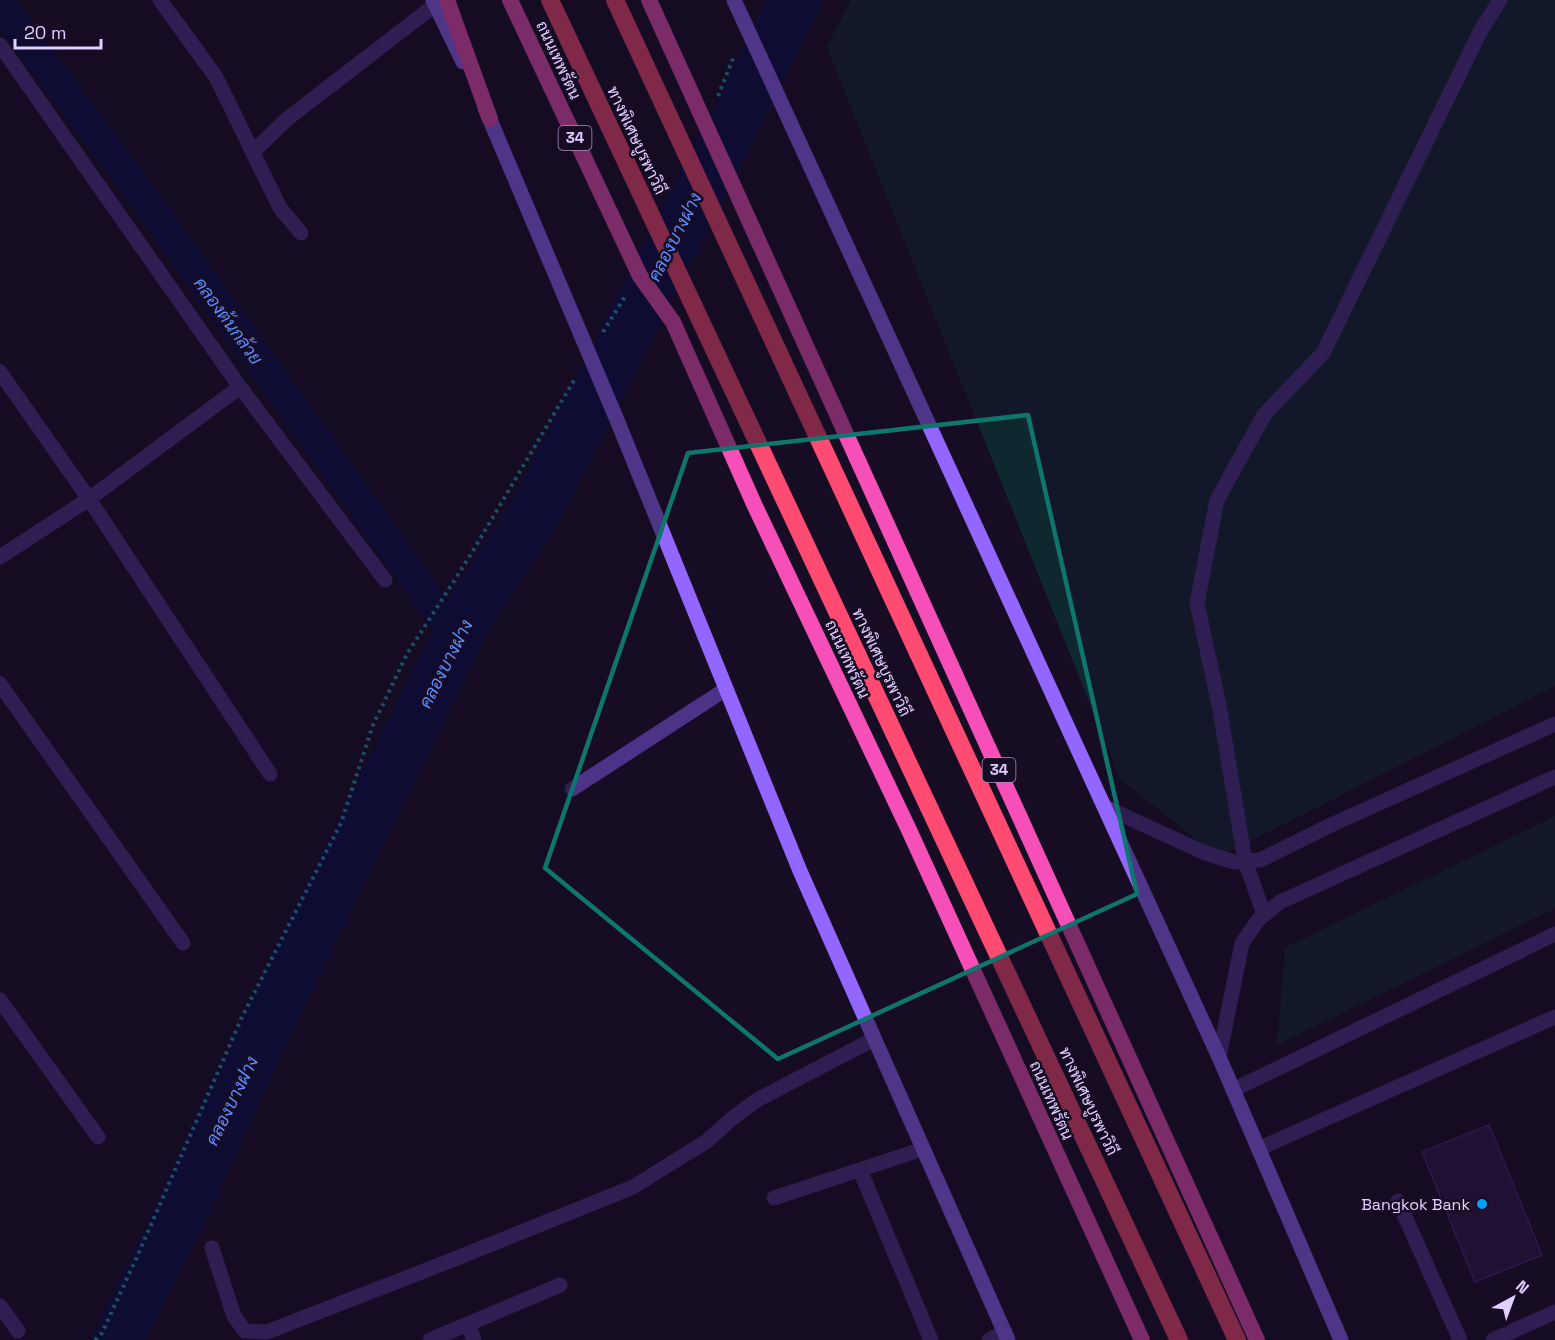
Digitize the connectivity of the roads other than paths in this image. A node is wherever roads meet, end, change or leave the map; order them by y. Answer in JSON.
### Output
{"nodes":[{"id":1,"x":160,"y":0,"type":"edge"},
{"id":2,"x":510,"y":0,"type":"edge"},
{"id":3,"x":550,"y":0,"type":"edge"},
{"id":4,"x":615,"y":0,"type":"edge"},
{"id":5,"x":650,"y":0,"type":"edge"},
{"id":6,"x":734,"y":0,"type":"edge"},
{"id":7,"x":1500,"y":0,"type":"edge"},
{"id":8,"x":438,"y":2,"type":"edge"},
{"id":9,"x":0,"y":45,"type":"edge"},
{"id":10,"x":490,"y":119,"type":"joint"},
{"id":11,"x":253,"y":152,"type":"junction"},
{"id":12,"x":301,"y":233,"type":"dead end"},
{"id":13,"x":0,"y":372,"type":"edge"},
{"id":14,"x":240,"y":387,"type":"junction"},
{"id":15,"x":89,"y":499,"type":"junction"},
{"id":16,"x":0,"y":557,"type":"edge"},
{"id":17,"x":384,"y":580,"type":"dead end"},
{"id":18,"x":0,"y":684,"type":"edge"},
{"id":19,"x":726,"y":689,"type":"junction"},
{"id":20,"x":1555,"y":724,"type":"edge"},
{"id":21,"x":270,"y":774,"type":"dead end"},
{"id":22,"x":1555,"y":777,"type":"edge"},
{"id":23,"x":572,"y":789,"type":"dead end"},
{"id":24,"x":1105,"y":807,"type":"junction"},
{"id":25,"x":1245,"y":861,"type":"junction"},
{"id":26,"x":1264,"y":914,"type":"junction"},
{"id":27,"x":1555,"y":934,"type":"edge"},
{"id":28,"x":183,"y":943,"type":"dead end"},
{"id":29,"x":0,"y":1000,"type":"edge"},
{"id":30,"x":1555,"y":1017,"type":"edge"},
{"id":31,"x":874,"y":1039,"type":"junction"},
{"id":32,"x":1219,"y":1057,"type":"junction"},
{"id":33,"x":1233,"y":1090,"type":"junction"},
{"id":34,"x":98,"y":1137,"type":"dead end"},
{"id":35,"x":923,"y":1149,"type":"junction"},
{"id":36,"x":1258,"y":1149,"type":"junction"},
{"id":37,"x":860,"y":1170,"type":"junction"},
{"id":38,"x":774,"y":1198,"type":"dead end"},
{"id":39,"x":1398,"y":1201,"type":"dead end"},
{"id":40,"x":212,"y":1248,"type":"dead end"},
{"id":41,"x":1198,"y":1255,"type":"junction"},
{"id":42,"x":1149,"y":1275,"type":"junction"},
{"id":43,"x":560,"y":1285,"type":"dead end"},
{"id":44,"x":0,"y":1306,"type":"edge"},
{"id":45,"x":1555,"y":1312,"type":"edge"},
{"id":46,"x":468,"y":1324,"type":"junction"},
{"id":47,"x":18,"y":1331,"type":"dead end"},
{"id":48,"x":1006,"y":1336,"type":"edge"},
{"id":49,"x":430,"y":1340,"type":"edge"},
{"id":50,"x":474,"y":1340,"type":"edge"},
{"id":51,"x":931,"y":1340,"type":"edge"},
{"id":52,"x":989,"y":1340,"type":"edge"},
{"id":53,"x":1142,"y":1340,"type":"edge"},
{"id":54,"x":1168,"y":1340,"type":"edge"},
{"id":55,"x":1179,"y":1340,"type":"edge"},
{"id":56,"x":1237,"y":1340,"type":"edge"},
{"id":57,"x":1245,"y":1340,"type":"edge"},
{"id":58,"x":1257,"y":1340,"type":"edge"},
{"id":59,"x":1341,"y":1340,"type":"edge"},
{"id":60,"x":1460,"y":1340,"type":"edge"},
{"id":61,"x":1493,"y":1340,"type":"edge"}],
"edges":[{"from":1,"to":11,"type":"street"},
{"from":2,"to":53,"type":"highway","name":"ถนนเทพรัตน","number":"34"},
{"from":3,"to":42,"type":"highway","name":"ทางพิเศษบูรพาวิถี"},
{"from":4,"to":41,"type":"highway","name":"ทางพิเศษบูรพาวิถี"},
{"from":5,"to":58,"type":"highway","number":"34"},
{"from":6,"to":24,"type":"main road"},
{"from":7,"to":25,"type":"street"},
{"from":8,"to":10,"type":"highway"},
{"from":8,"to":11,"type":"street"},
{"from":9,"to":14,"type":"street"},
{"from":10,"to":19,"type":"main road"},
{"from":11,"to":12,"type":"street"},
{"from":13,"to":15,"type":"street"},
{"from":14,"to":15,"type":"street"},
{"from":14,"to":17,"type":"street"},
{"from":15,"to":16,"type":"street"},
{"from":15,"to":21,"type":"street"},
{"from":18,"to":28,"type":"street"},
{"from":19,"to":23,"type":"street"},
{"from":19,"to":31,"type":"main road"},
{"from":20,"to":25,"type":"street"},
{"from":22,"to":26,"type":"street"},
{"from":24,"to":25,"type":"street"},
{"from":24,"to":32,"type":"main road"},
{"from":25,"to":26,"type":"street"},
{"from":26,"to":32,"type":"street"},
{"from":27,"to":33,"type":"street"},
{"from":29,"to":34,"type":"street"},
{"from":30,"to":36,"type":"street"},
{"from":31,"to":35,"type":"main road"},
{"from":31,"to":40,"type":"street"},
{"from":32,"to":33,"type":"main road"},
{"from":33,"to":36,"type":"main road"},
{"from":35,"to":37,"type":"street"},
{"from":35,"to":48,"type":"main road"},
{"from":36,"to":59,"type":"main road"},
{"from":37,"to":38,"type":"street"},
{"from":37,"to":51,"type":"street"},
{"from":39,"to":60,"type":"street"},
{"from":41,"to":56,"type":"highway","name":"ทางพิเศษบูรพาวิถี"},
{"from":41,"to":57,"type":"highway"},
{"from":42,"to":54,"type":"highway"},
{"from":42,"to":55,"type":"highway","name":"ทางพิเศษบูรพาวิถี"},
{"from":43,"to":46,"type":"street"},
{"from":44,"to":47,"type":"street"},
{"from":45,"to":61,"type":"street"},
{"from":46,"to":49,"type":"street"},
{"from":46,"to":50,"type":"street"},
{"from":48,"to":52,"type":"street"}]}
